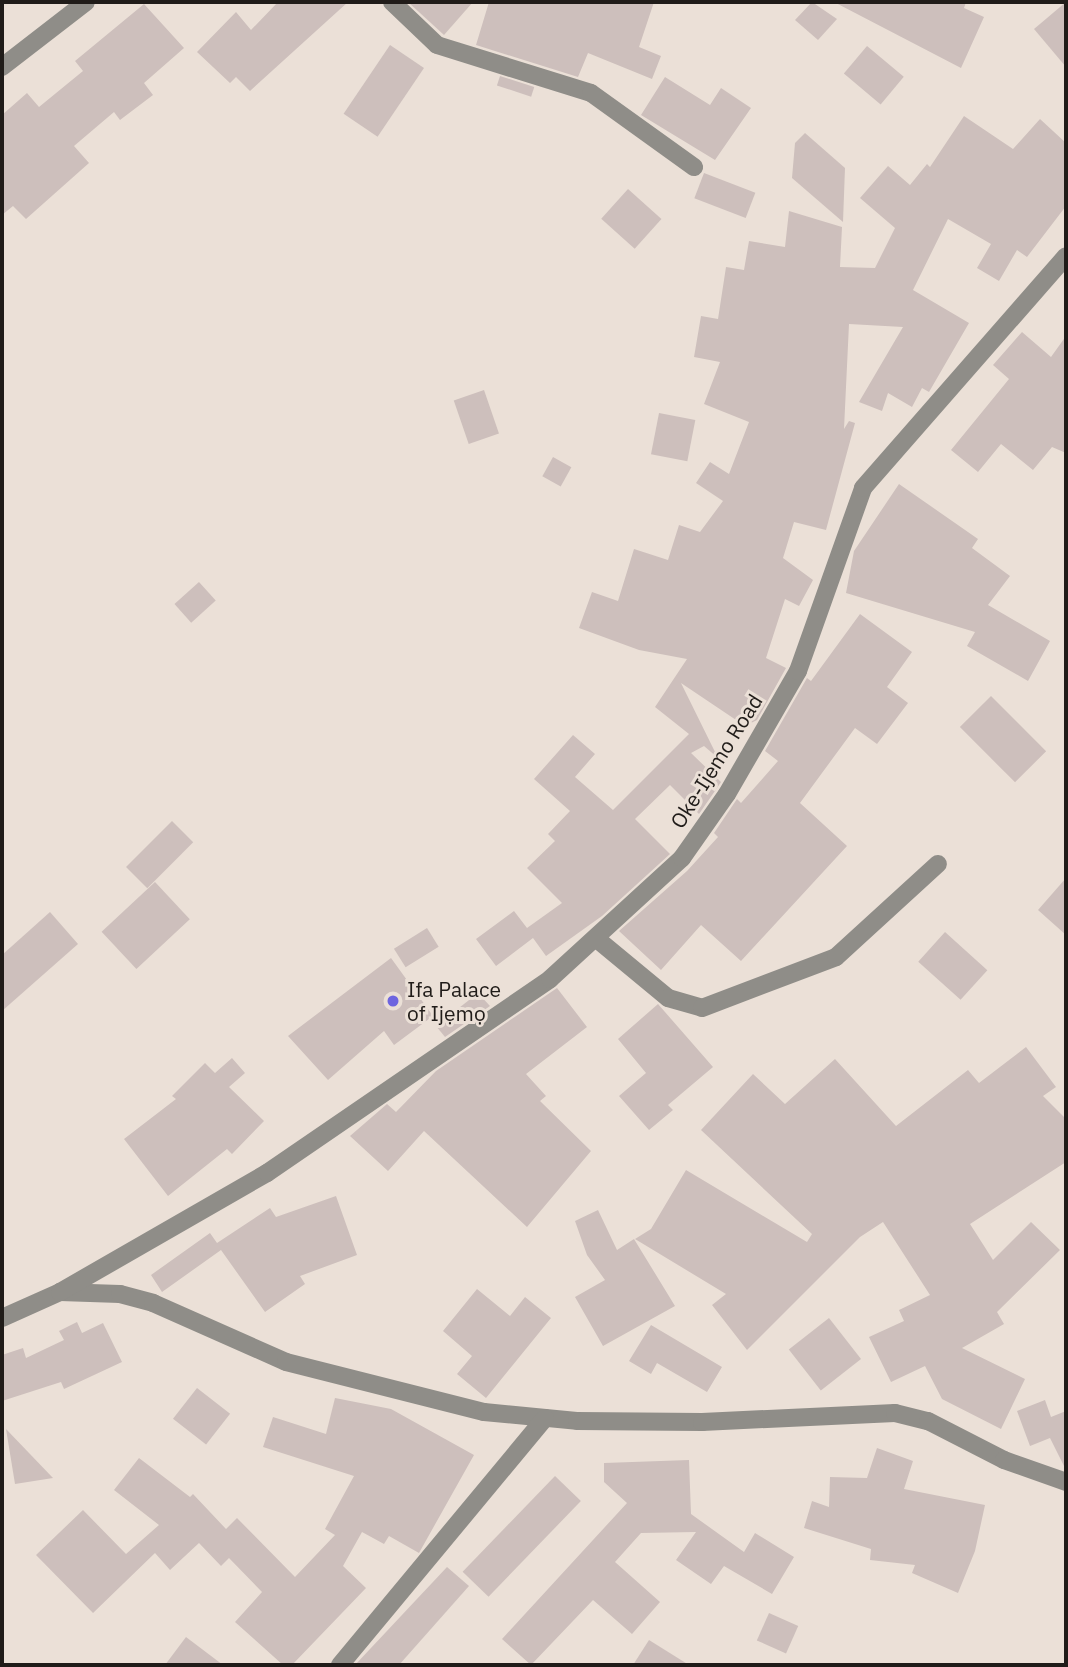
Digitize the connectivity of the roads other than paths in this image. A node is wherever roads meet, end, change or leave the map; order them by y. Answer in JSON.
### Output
{"nodes":[{"id":1,"x":86,"y":2,"type":"edge"},
{"id":2,"x":392,"y":2,"type":"edge"},
{"id":3,"x":2,"y":67,"type":"edge"},
{"id":4,"x":694,"y":167,"type":"dead end"},
{"id":5,"x":1066,"y":256,"type":"edge"},
{"id":6,"x":938,"y":864,"type":"dead end"},
{"id":7,"x":598,"y":940,"type":"junction"},
{"id":8,"x":60,"y":1293,"type":"junction"},
{"id":9,"x":2,"y":1318,"type":"edge"},
{"id":10,"x":545,"y":1418,"type":"junction"},
{"id":11,"x":1066,"y":1482,"type":"edge"},
{"id":12,"x":340,"y":1665,"type":"edge"}],
"edges":[{"from":1,"to":3,"type":"street"},
{"from":2,"to":4,"type":"street"},
{"from":5,"to":7,"type":"street","name":"Oke-Ijemo Road"},
{"from":6,"to":7,"type":"street"},
{"from":7,"to":8,"type":"street","name":"Oke-Ijemo Road"},
{"from":8,"to":9,"type":"street","name":"Oke-Ijemo Road"},
{"from":8,"to":10,"type":"street"},
{"from":10,"to":11,"type":"street"},
{"from":10,"to":12,"type":"street"}]}
